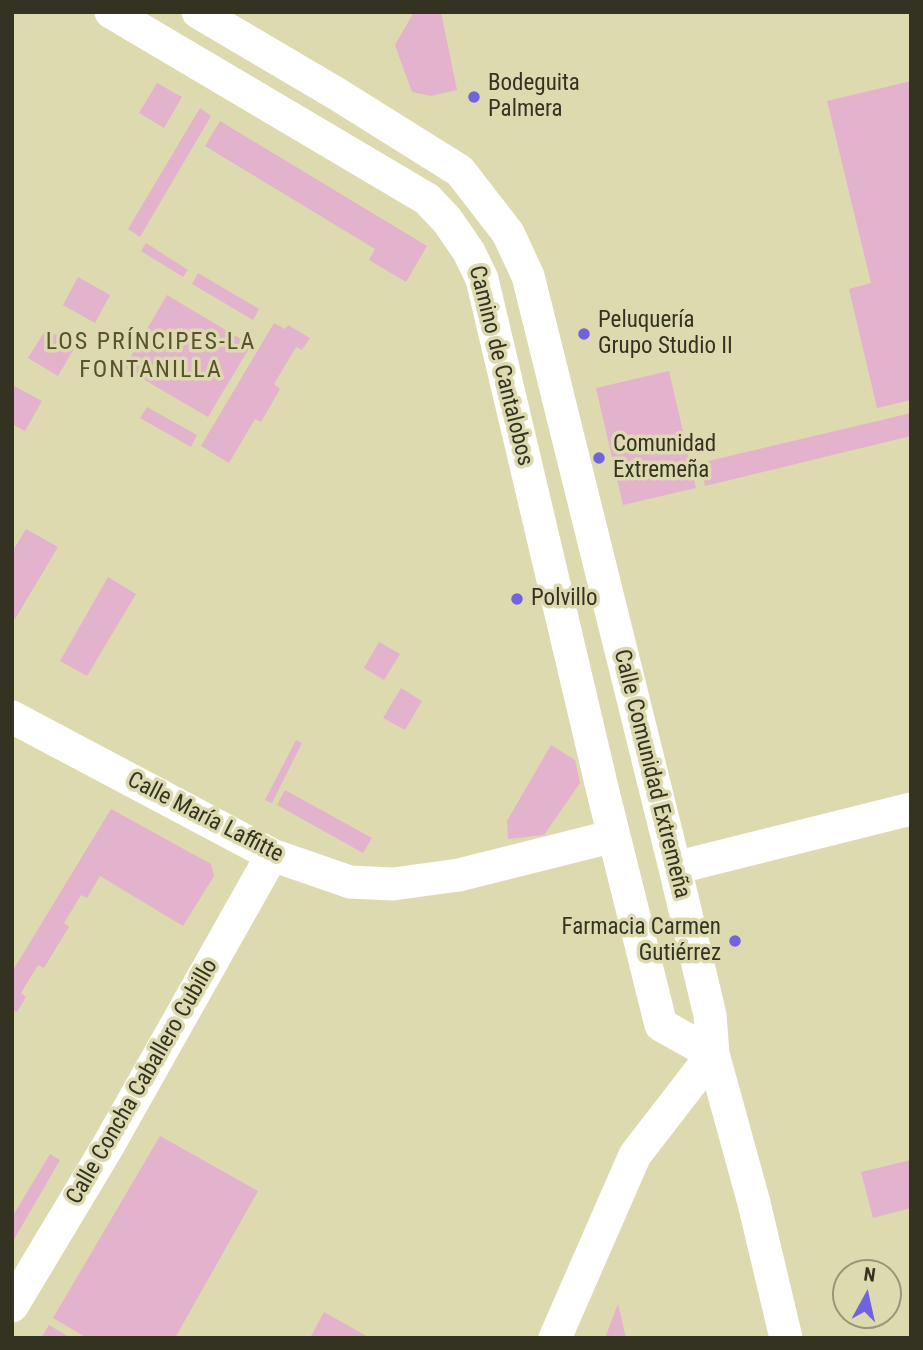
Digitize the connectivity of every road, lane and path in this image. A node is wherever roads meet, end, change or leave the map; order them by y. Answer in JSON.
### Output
{"nodes":[{"id":1,"x":111,"y":12,"type":"edge"},
{"id":2,"x":198,"y":12,"type":"edge"},
{"id":3,"x":591,"y":536,"type":"joint"},
{"id":4,"x":12,"y":717,"type":"edge"},
{"id":5,"x":911,"y":808,"type":"edge"},
{"id":6,"x":614,"y":836,"type":"junction"},
{"id":7,"x":272,"y":855,"type":"junction"},
{"id":8,"x":675,"y":868,"type":"junction"},
{"id":9,"x":713,"y":1054,"type":"junction"},
{"id":10,"x":12,"y":1306,"type":"edge"},
{"id":11,"x":555,"y":1338,"type":"edge"},
{"id":12,"x":786,"y":1338,"type":"edge"}],
"edges":[{"from":1,"to":6,"type":"street","name":"Camino de Cantalobos"},
{"from":2,"to":3,"type":"street","name":"Camino de Cantalobos"},
{"from":3,"to":8,"type":"street","name":"Calle Comunidad Extremeña"},
{"from":4,"to":7,"type":"street","name":"Calle María Laffitte"},
{"from":5,"to":8,"type":"street"},
{"from":6,"to":7,"type":"street","name":"Calle María Laffitte"},
{"from":6,"to":9,"type":"street"},
{"from":7,"to":10,"type":"street","name":"Calle Concha Caballero Cubillo"},
{"from":8,"to":9,"type":"street","name":"Calle Comunidad Extremeña"},
{"from":9,"to":11,"type":"street"},
{"from":9,"to":12,"type":"street","name":"Calle Comunidad Extremeña"}]}
